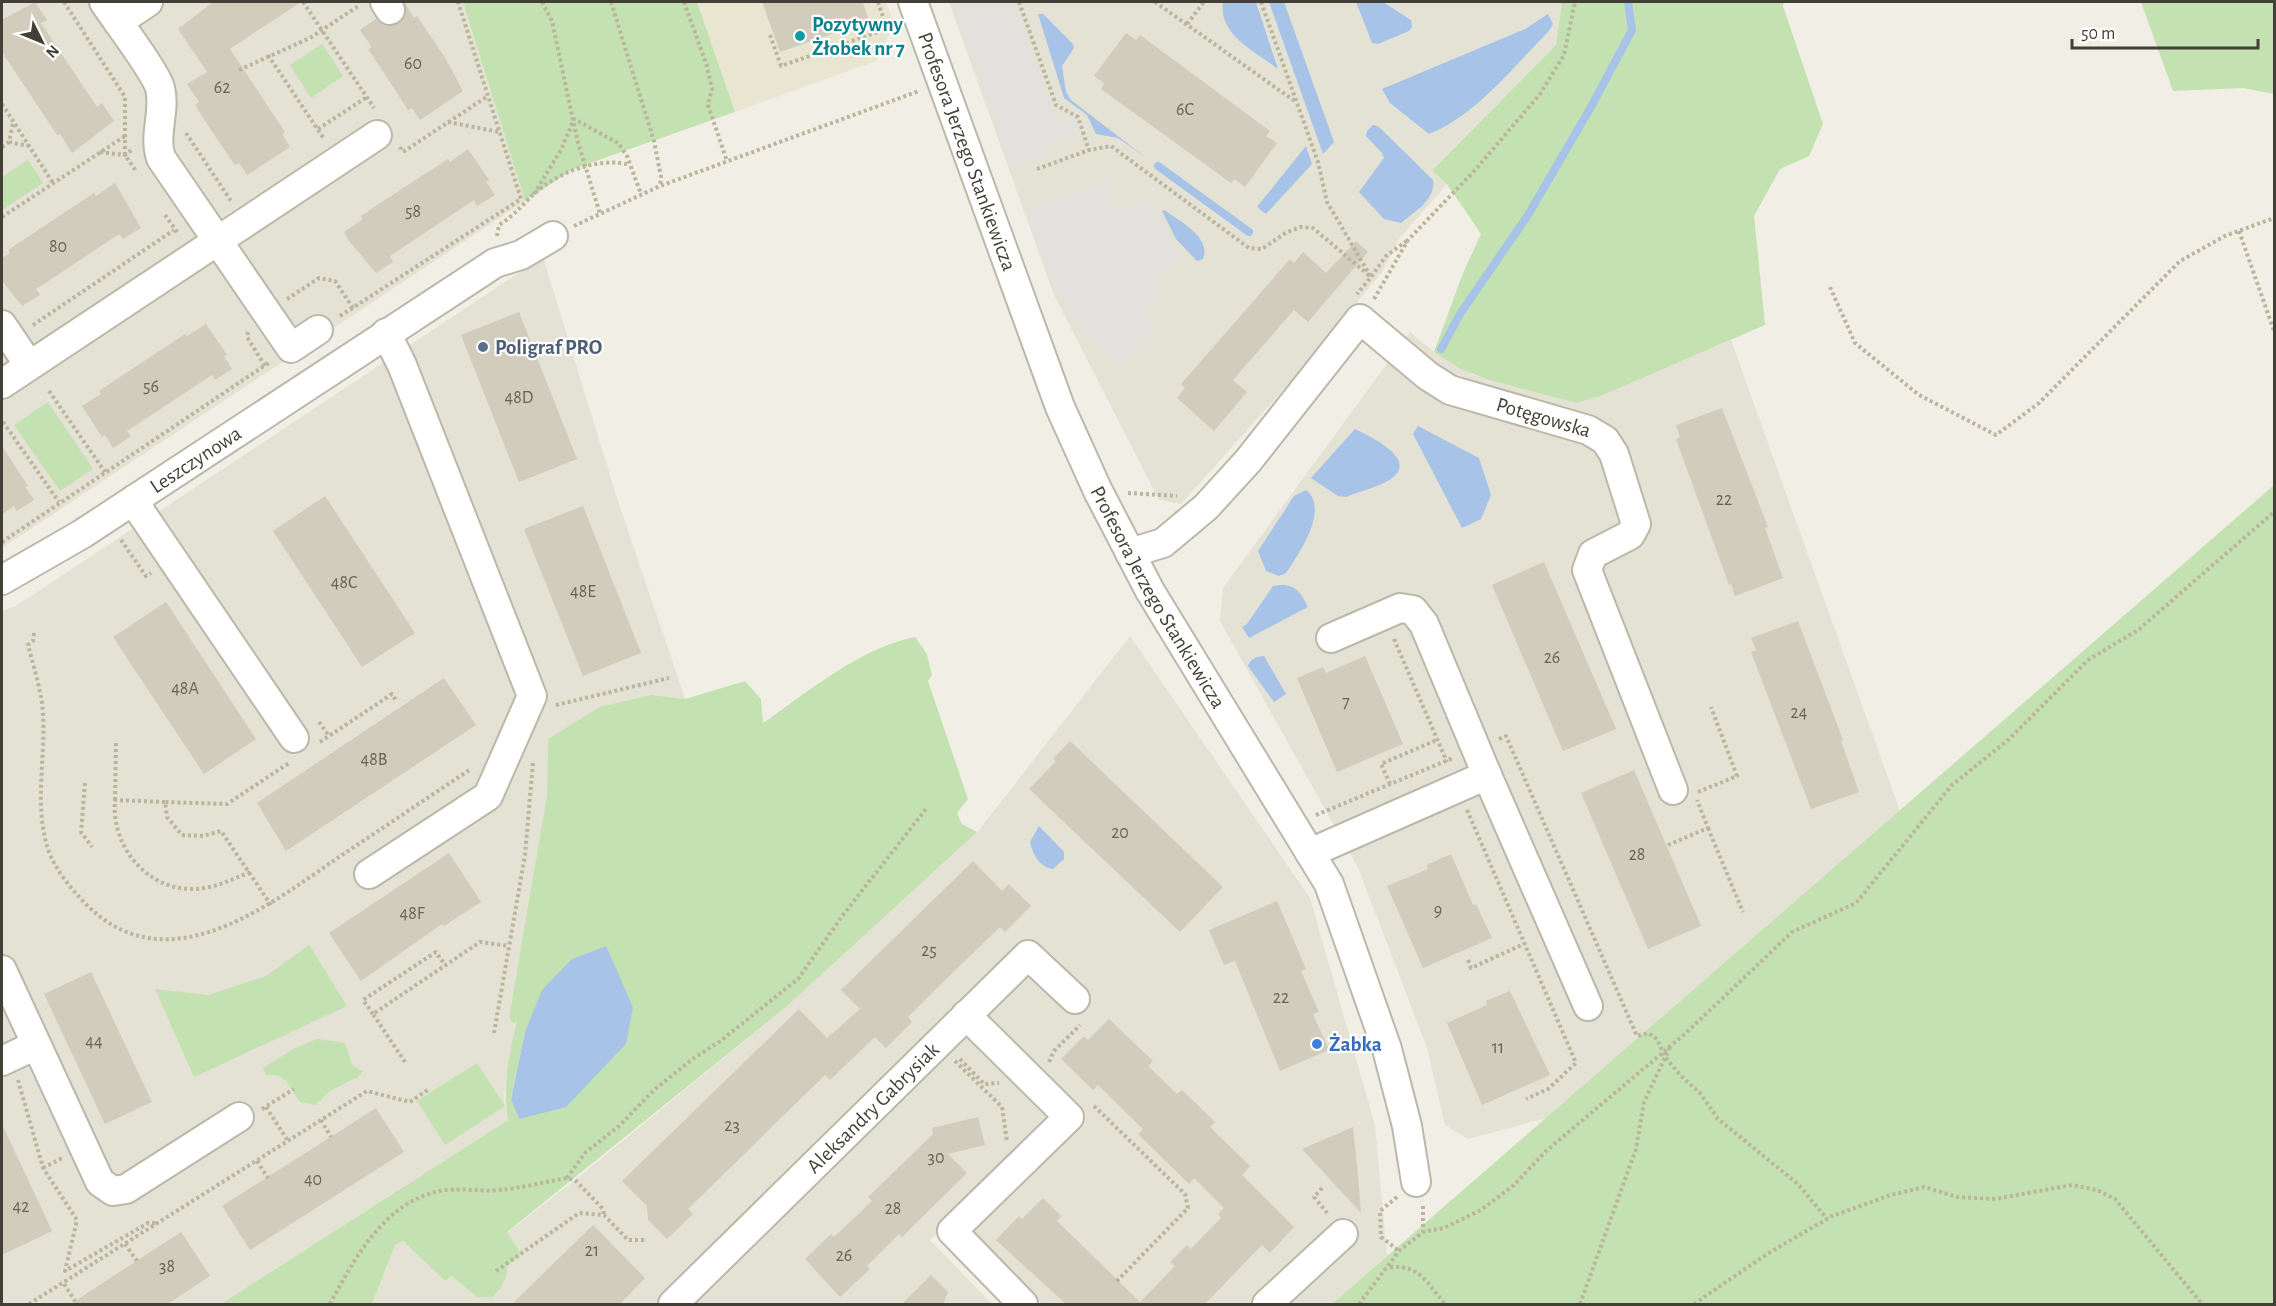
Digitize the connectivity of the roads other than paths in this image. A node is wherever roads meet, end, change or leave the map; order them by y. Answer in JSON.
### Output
{"nodes":[{"id":1,"x":148,"y":2,"type":"edge"},
{"id":2,"x":913,"y":2,"type":"edge"},
{"id":3,"x":111,"y":12,"type":"edge"},
{"id":4,"x":383,"y":130,"type":"road end"},
{"id":5,"x":554,"y":236,"type":"road end"},
{"id":6,"x":218,"y":241,"type":"junction"},
{"id":7,"x":318,"y":330,"type":"road end"},
{"id":8,"x":386,"y":333,"type":"junction"},
{"id":9,"x":15,"y":345,"type":"edge"},
{"id":10,"x":2,"y":384,"type":"edge"},
{"id":11,"x":135,"y":499,"type":"junction"},
{"id":12,"x":1130,"y":553,"type":"junction"},
{"id":13,"x":2,"y":580,"type":"edge"},
{"id":14,"x":1331,"y":638,"type":"dead end"},
{"id":15,"x":294,"y":738,"type":"dead end"},
{"id":16,"x":1487,"y":775,"type":"junction"},
{"id":17,"x":1673,"y":790,"type":"dead end"},
{"id":18,"x":1310,"y":853,"type":"junction"},
{"id":19,"x":369,"y":874,"type":"dead end"},
{"id":20,"x":2,"y":970,"type":"edge"},
{"id":21,"x":1588,"y":1006,"type":"dead end"},
{"id":22,"x":1079,"y":1011,"type":"road end"},
{"id":23,"x":966,"y":1015,"type":"junction"},
{"id":24,"x":36,"y":1045,"type":"junction"},
{"id":25,"x":8,"y":1066,"type":"edge"},
{"id":26,"x":248,"y":1115,"type":"road end"},
{"id":27,"x":1416,"y":1182,"type":"road end"},
{"id":28,"x":1343,"y":1234,"type":"dead end"},
{"id":29,"x":673,"y":1305,"type":"edge"},
{"id":30,"x":1023,"y":1305,"type":"edge"},
{"id":31,"x":1267,"y":1305,"type":"edge"}],
"edges":[{"from":1,"to":3,"type":"street"},
{"from":2,"to":12,"type":"street","name":"Profesora Jerzego Stankiewicza"},
{"from":3,"to":6,"type":"street"},
{"from":4,"to":6,"type":"street"},
{"from":5,"to":8,"type":"street","name":"Leszczynowa"},
{"from":6,"to":7,"type":"street"},
{"from":6,"to":9,"type":"street"},
{"from":8,"to":11,"type":"street","name":"Leszczynowa"},
{"from":8,"to":19,"type":"street"},
{"from":9,"to":10,"type":"street"},
{"from":11,"to":13,"type":"street","name":"Leszczynowa"},
{"from":11,"to":15,"type":"street"},
{"from":12,"to":17,"type":"street","name":"Potęgowska"},
{"from":12,"to":18,"type":"street","name":"Profesora Jerzego Stankiewicza"},
{"from":14,"to":16,"type":"street"},
{"from":16,"to":18,"type":"street"},
{"from":16,"to":21,"type":"street"},
{"from":18,"to":27,"type":"street","name":"Profesora Jerzego Stankiewicza"},
{"from":20,"to":24,"type":"street"},
{"from":22,"to":23,"type":"street","name":"Aleksandry Gabrysiak"},
{"from":23,"to":29,"type":"street","name":"Aleksandry Gabrysiak"},
{"from":23,"to":30,"type":"street"},
{"from":24,"to":25,"type":"street"},
{"from":24,"to":26,"type":"street"},
{"from":28,"to":31,"type":"street"}]}
